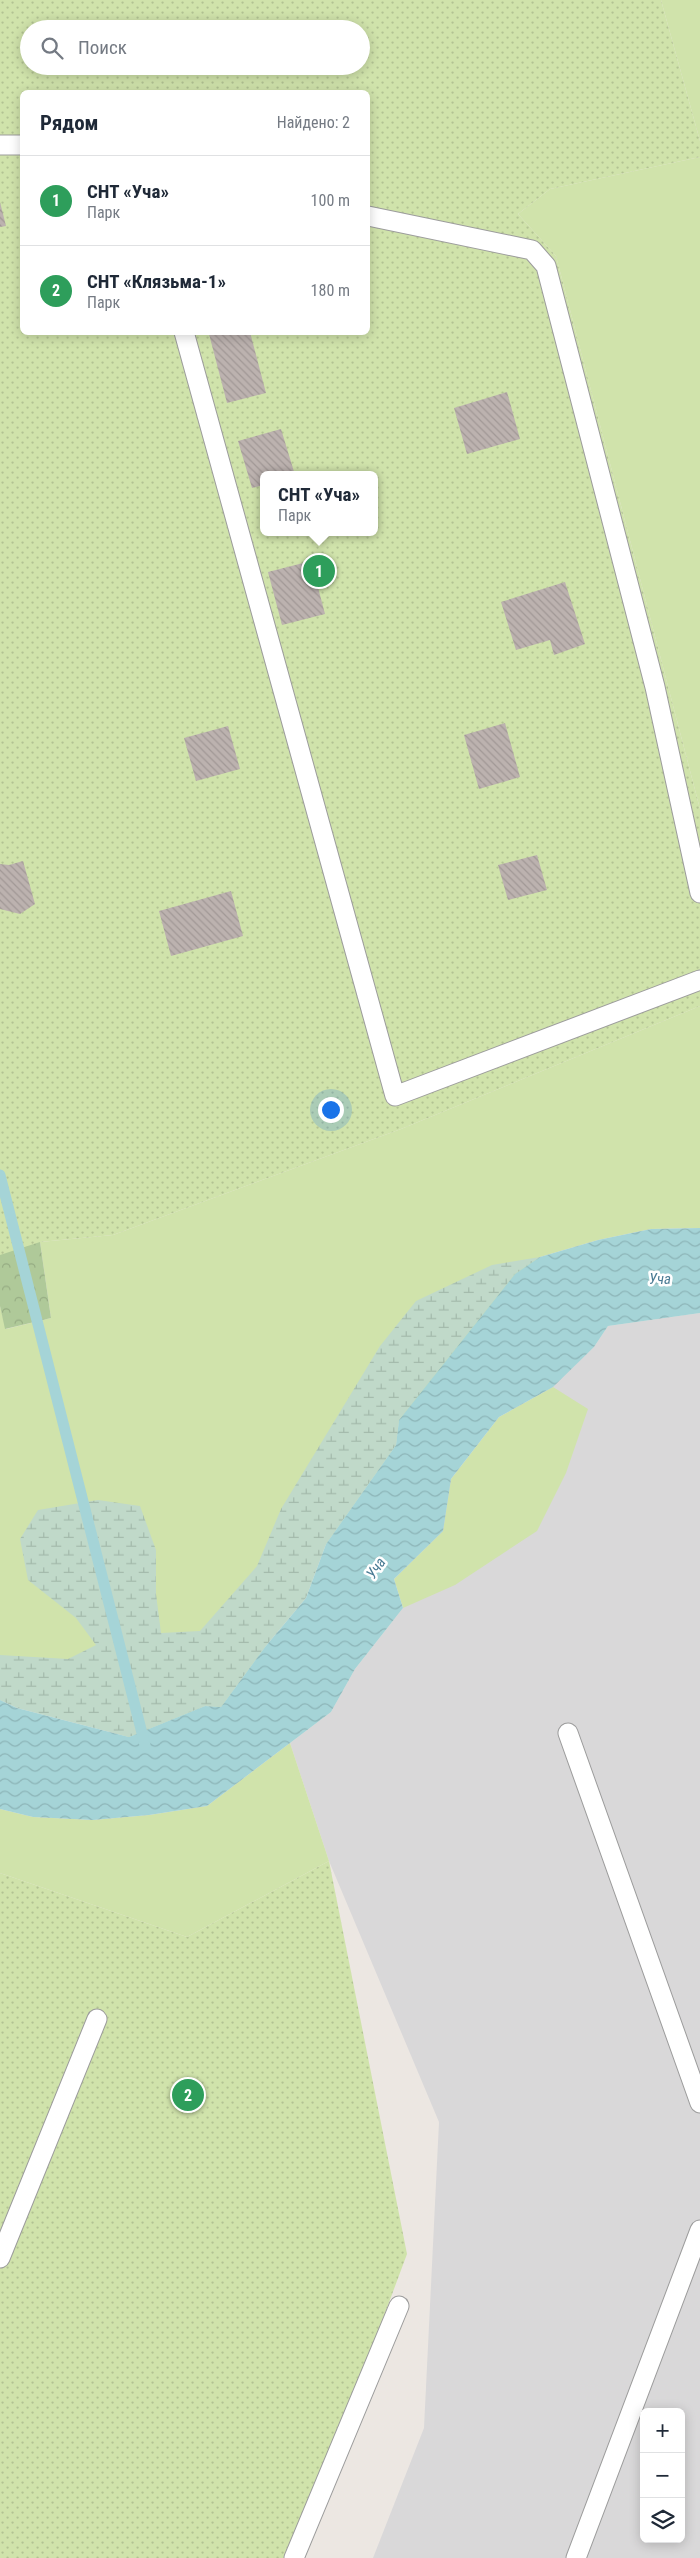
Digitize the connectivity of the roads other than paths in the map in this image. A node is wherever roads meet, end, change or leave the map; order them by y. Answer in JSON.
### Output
{"nodes":[{"id":1,"x":0,"y":145,"type":"edge"},
{"id":2,"x":20,"y":145,"type":"edge"},
{"id":3,"x":370,"y":216,"type":"edge"},
{"id":4,"x":185,"y":335,"type":"edge"},
{"id":5,"x":700,"y":892,"type":"edge"},
{"id":6,"x":700,"y":980,"type":"edge"},
{"id":7,"x":568,"y":1733,"type":"dead end"},
{"id":8,"x":97,"y":2019,"type":"dead end"},
{"id":9,"x":700,"y":2103,"type":"edge"},
{"id":10,"x":700,"y":2230,"type":"edge"},
{"id":11,"x":0,"y":2258,"type":"edge"},
{"id":12,"x":399,"y":2306,"type":"dead end"},
{"id":13,"x":294,"y":2558,"type":"edge"},
{"id":14,"x":576,"y":2558,"type":"edge"}],
"edges":[{"from":1,"to":2,"type":"lane"},
{"from":3,"to":5,"type":"lane"},
{"from":4,"to":6,"type":"lane"},
{"from":7,"to":9,"type":"lane"},
{"from":8,"to":11,"type":"lane"},
{"from":10,"to":14,"type":"lane"},
{"from":12,"to":13,"type":"lane"}]}
